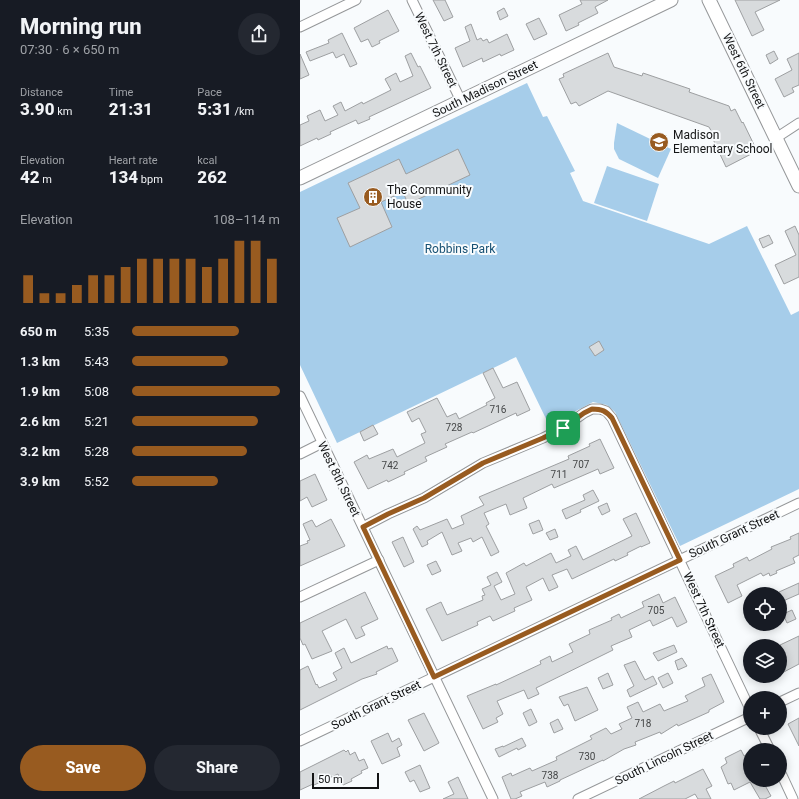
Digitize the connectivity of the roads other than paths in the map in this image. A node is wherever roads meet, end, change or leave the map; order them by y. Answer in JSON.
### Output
{"nodes":[{"id":1,"x":356,"y":0,"type":"edge"},
{"id":2,"x":412,"y":0,"type":"edge"},
{"id":3,"x":671,"y":0,"type":"edge"},
{"id":4,"x":710,"y":0,"type":"edge"},
{"id":5,"x":300,"y":27,"type":"edge"},
{"id":6,"x":460,"y":101,"type":"junction"},
{"id":7,"x":799,"y":122,"type":"edge"},
{"id":8,"x":776,"y":138,"type":"junction"},
{"id":9,"x":300,"y":178,"type":"edge"},
{"id":10,"x":799,"y":186,"type":"edge"},
{"id":11,"x":300,"y":396,"type":"edge"},
{"id":12,"x":322,"y":443,"type":"junction"},
{"id":13,"x":300,"y":454,"type":"edge"},
{"id":14,"x":799,"y":504,"type":"edge"},
{"id":15,"x":363,"y":527,"type":"junction"},
{"id":16,"x":378,"y":560,"type":"junction"},
{"id":17,"x":680,"y":560,"type":"junction"},
{"id":18,"x":300,"y":597,"type":"edge"},
{"id":19,"x":434,"y":677,"type":"junction"},
{"id":20,"x":799,"y":693,"type":"edge"},
{"id":21,"x":743,"y":694,"type":"edge"},
{"id":22,"x":787,"y":699,"type":"edge"},
{"id":23,"x":743,"y":720,"type":"edge"},
{"id":24,"x":300,"y":741,"type":"edge"},
{"id":25,"x":787,"y":786,"type":"edge"},
{"id":26,"x":493,"y":799,"type":"edge"},
{"id":27,"x":578,"y":799,"type":"edge"},
{"id":28,"x":793,"y":799,"type":"edge"}],
"edges":[{"from":1,"to":5,"type":"street"},
{"from":2,"to":6,"type":"street","name":"West 7th Street"},
{"from":3,"to":6,"type":"street","name":"South Madison Street"},
{"from":4,"to":8,"type":"street","name":"West 6th Street"},
{"from":6,"to":9,"type":"street","name":"South Madison Street"},
{"from":7,"to":8,"type":"street"},
{"from":8,"to":10,"type":"street","name":"West 6th Street"},
{"from":11,"to":12,"type":"street","name":"West 8th Street"},
{"from":12,"to":13,"type":"street"},
{"from":12,"to":15,"type":"street","name":"West 8th Street"},
{"from":14,"to":17,"type":"street","name":"South Grant Street"},
{"from":15,"to":16,"type":"street","name":"West 8th Street"},
{"from":15,"to":17,"type":"street","name":"West 7th Street"},
{"from":16,"to":18,"type":"street"},
{"from":16,"to":19,"type":"street","name":"West 8th Street"},
{"from":17,"to":19,"type":"street","name":"South Grant Street"},
{"from":17,"to":21,"type":"street","name":"West 7th Street"},
{"from":19,"to":24,"type":"street","name":"South Grant Street"},
{"from":19,"to":26,"type":"street","name":"West 8th Street"},
{"from":20,"to":22,"type":"street"},
{"from":23,"to":27,"type":"street","name":"South Lincoln Street"},
{"from":25,"to":28,"type":"street"}]}
